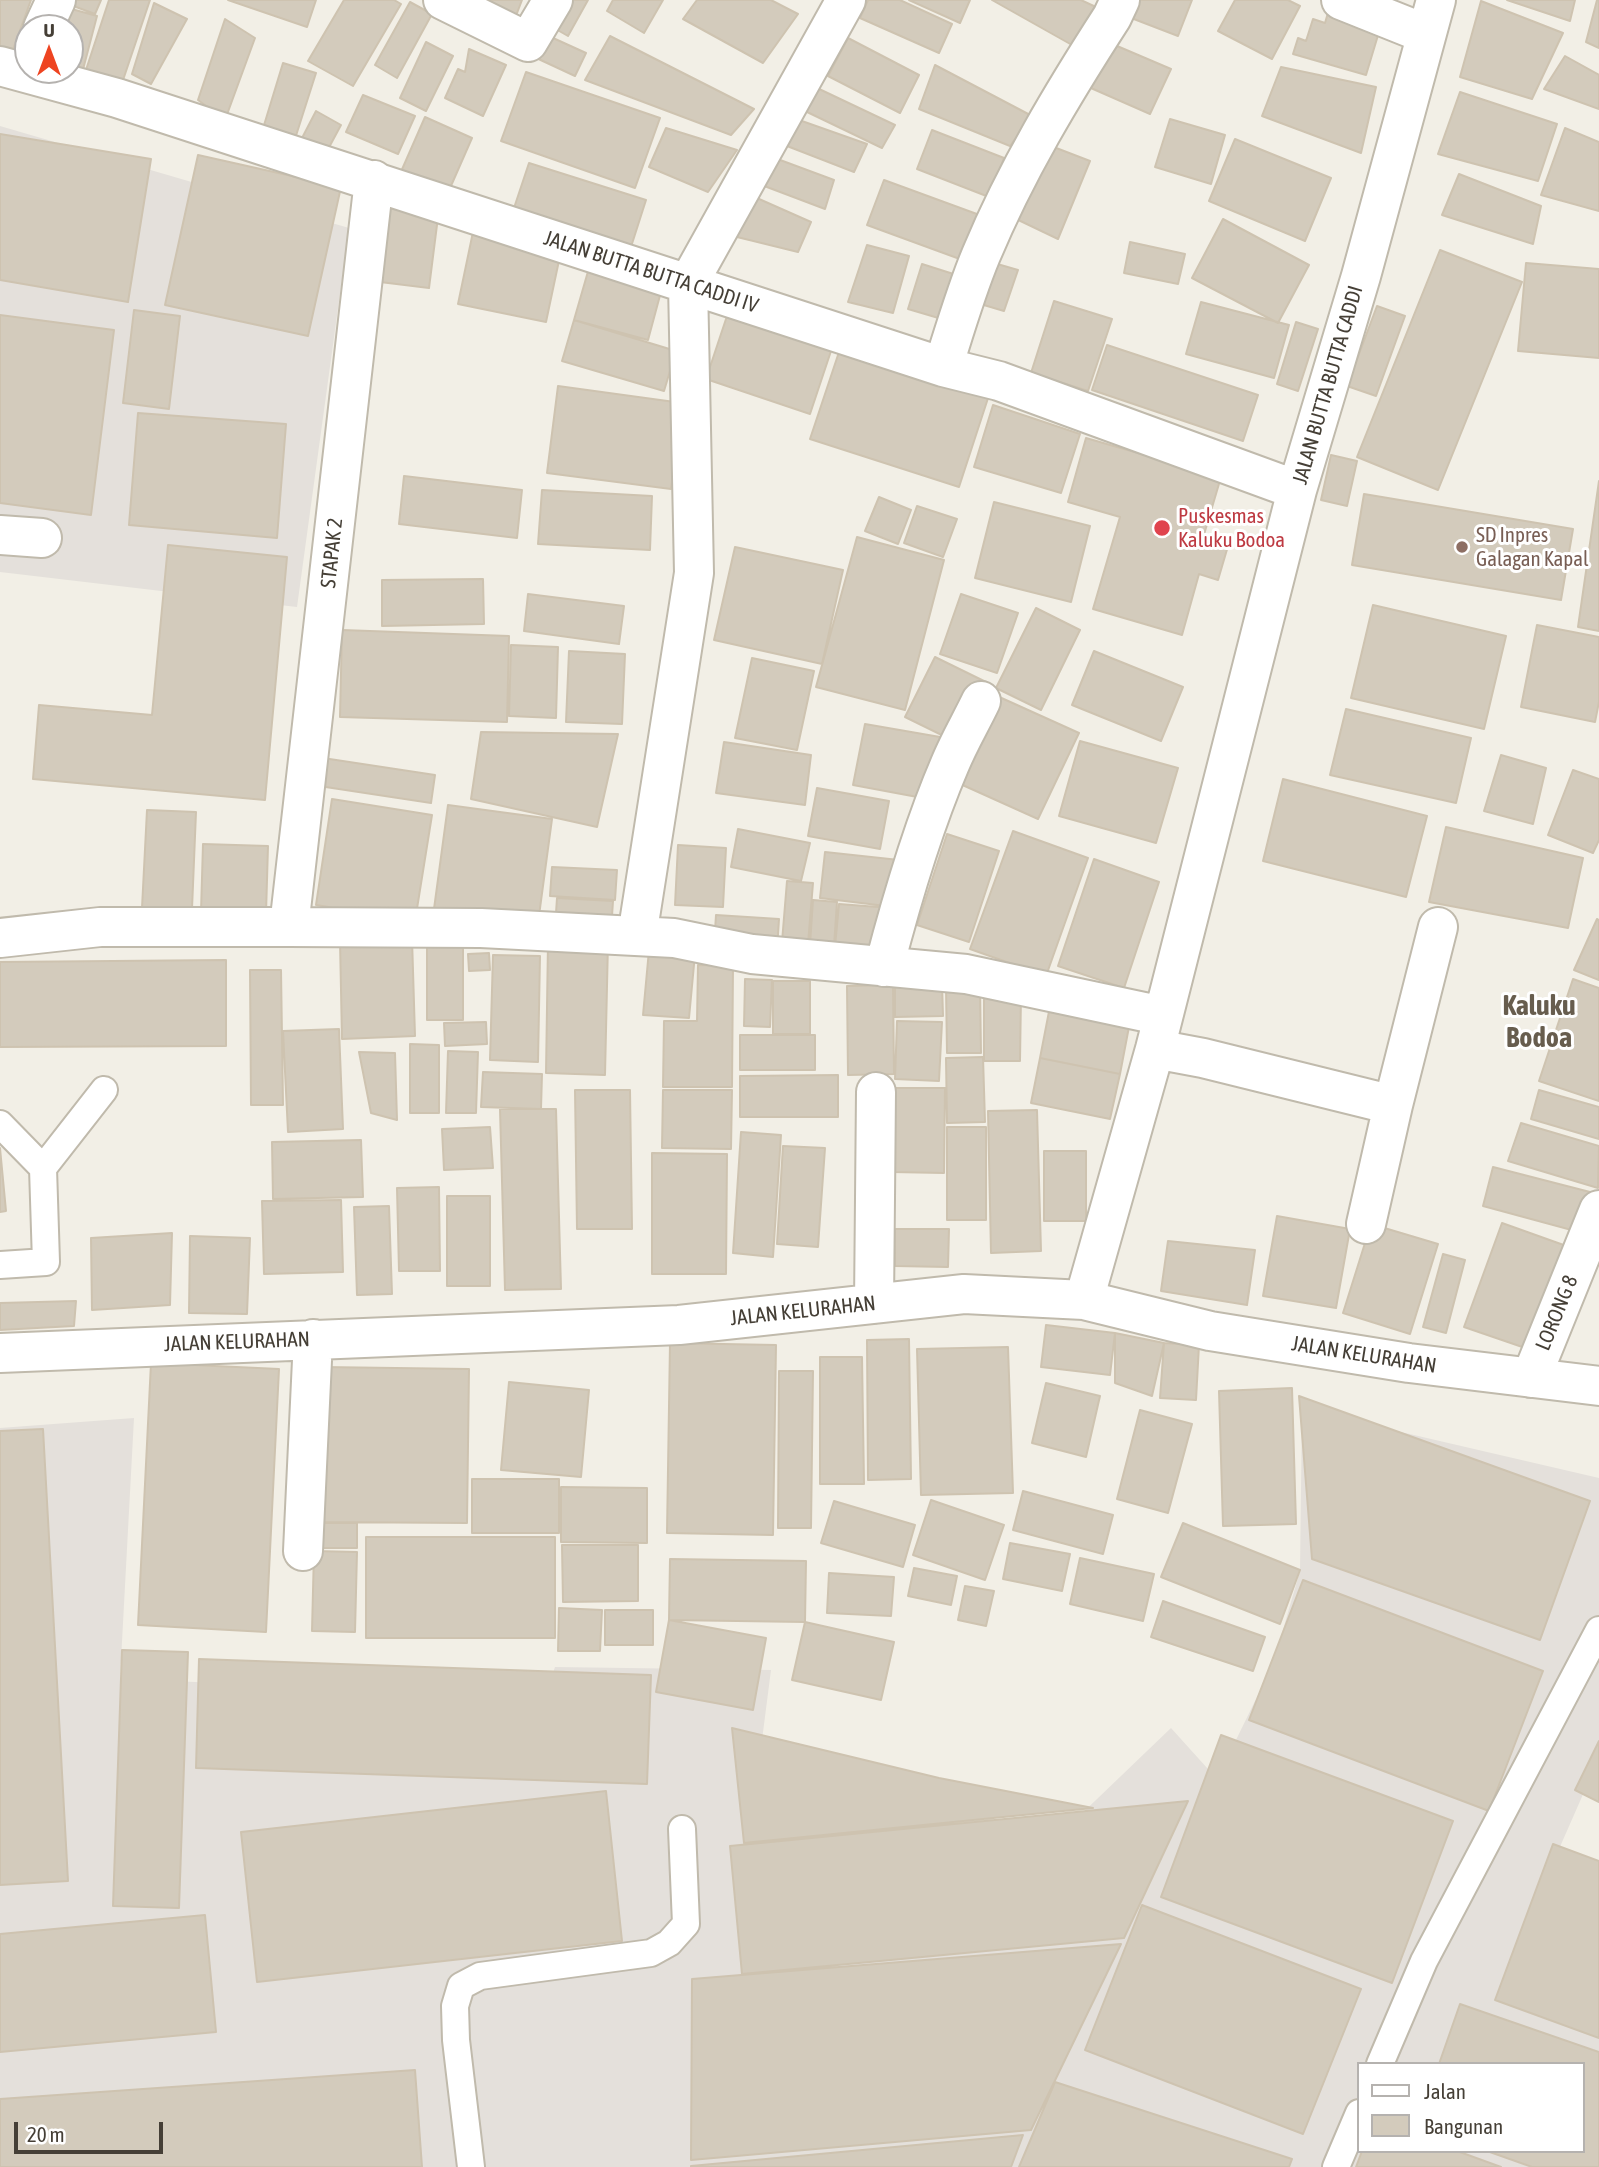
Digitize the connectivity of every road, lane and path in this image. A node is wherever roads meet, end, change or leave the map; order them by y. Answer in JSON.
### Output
{"nodes":[{"id":1,"x":443,"y":0,"type":"edge"},
{"id":2,"x":553,"y":0,"type":"edge"},
{"id":3,"x":846,"y":0,"type":"edge"},
{"id":4,"x":1120,"y":0,"type":"edge"},
{"id":5,"x":1340,"y":0,"type":"edge"},
{"id":6,"x":1431,"y":17,"type":"edge"},
{"id":7,"x":75,"y":84,"type":"edge"},
{"id":8,"x":374,"y":180,"type":"junction"},
{"id":9,"x":688,"y":284,"type":"junction"},
{"id":10,"x":943,"y":367,"type":"junction"},
{"id":11,"x":1297,"y":490,"type":"junction"},
{"id":12,"x":0,"y":535,"type":"edge"},
{"id":13,"x":42,"y":538,"type":"dead end"},
{"id":14,"x":981,"y":701,"type":"dead end"},
{"id":15,"x":289,"y":927,"type":"junction"},
{"id":16,"x":1438,"y":927,"type":"dead end"},
{"id":17,"x":637,"y":936,"type":"junction"},
{"id":18,"x":0,"y":938,"type":"edge"},
{"id":19,"x":884,"y":967,"type":"junction"},
{"id":20,"x":1159,"y":1032,"type":"junction"},
{"id":21,"x":104,"y":1090,"type":"dead end"},
{"id":22,"x":876,"y":1092,"type":"dead end"},
{"id":23,"x":1393,"y":1105,"type":"junction"},
{"id":24,"x":0,"y":1124,"type":"edge"},
{"id":25,"x":43,"y":1168,"type":"junction"},
{"id":26,"x":1599,"y":1210,"type":"edge"},
{"id":27,"x":1366,"y":1224,"type":"dead end"},
{"id":28,"x":0,"y":1265,"type":"edge"},
{"id":29,"x":1084,"y":1300,"type":"junction"},
{"id":30,"x":874,"y":1304,"type":"junction"},
{"id":31,"x":313,"y":1339,"type":"junction"},
{"id":32,"x":0,"y":1353,"type":"edge"},
{"id":33,"x":1531,"y":1378,"type":"junction"},
{"id":34,"x":1599,"y":1386,"type":"edge"},
{"id":35,"x":303,"y":1551,"type":"dead end"},
{"id":36,"x":1599,"y":1630,"type":"edge"},
{"id":37,"x":682,"y":1829,"type":"dead end"},
{"id":38,"x":1381,"y":2062,"type":"edge"},
{"id":39,"x":1358,"y":2115,"type":"edge"},
{"id":40,"x":471,"y":2167,"type":"edge"},
{"id":41,"x":1336,"y":2167,"type":"edge"}],
"edges":[{"from":1,"to":2,"type":"street"},
{"from":3,"to":9,"type":"street"},
{"from":4,"to":10,"type":"street"},
{"from":5,"to":6,"type":"street"},
{"from":6,"to":11,"type":"street","name":"JALAN BUTTA BUTTA CADDI"},
{"from":7,"to":8,"type":"street","name":"JALAN BUTTA BUTTA CADDI IV"},
{"from":8,"to":9,"type":"street","name":"JALAN BUTTA BUTTA CADDI IV"},
{"from":8,"to":15,"type":"street","name":"STAPAK 2"},
{"from":9,"to":10,"type":"street","name":"JALAN BUTTA BUTTA CADDI IV"},
{"from":9,"to":17,"type":"street"},
{"from":10,"to":11,"type":"street","name":"JALAN BUTTA BUTTA CADDI IV"},
{"from":11,"to":20,"type":"street","name":"JALAN BUTTA BUTTA CADDI"},
{"from":12,"to":13,"type":"street"},
{"from":14,"to":19,"type":"street"},
{"from":15,"to":17,"type":"street"},
{"from":15,"to":18,"type":"street"},
{"from":16,"to":23,"type":"street"},
{"from":17,"to":19,"type":"street"},
{"from":19,"to":20,"type":"street"},
{"from":20,"to":23,"type":"street"},
{"from":20,"to":29,"type":"street","name":"JALAN BUTTA BUTTA CADDI"},
{"from":21,"to":25,"type":"lane"},
{"from":22,"to":30,"type":"street"},
{"from":23,"to":27,"type":"street"},
{"from":24,"to":25,"type":"lane"},
{"from":25,"to":28,"type":"lane"},
{"from":26,"to":33,"type":"street","name":"LORONG 8"},
{"from":29,"to":30,"type":"street","name":"JALAN KELURAHAN"},
{"from":29,"to":33,"type":"street","name":"JALAN KELURAHAN"},
{"from":30,"to":31,"type":"street","name":"JALAN KELURAHAN"},
{"from":31,"to":32,"type":"street","name":"JALAN KELURAHAN"},
{"from":31,"to":35,"type":"street"},
{"from":33,"to":34,"type":"street","name":"JALAN KELURAHAN"},
{"from":36,"to":38,"type":"lane"},
{"from":37,"to":40,"type":"lane"},
{"from":39,"to":41,"type":"lane"}]}
